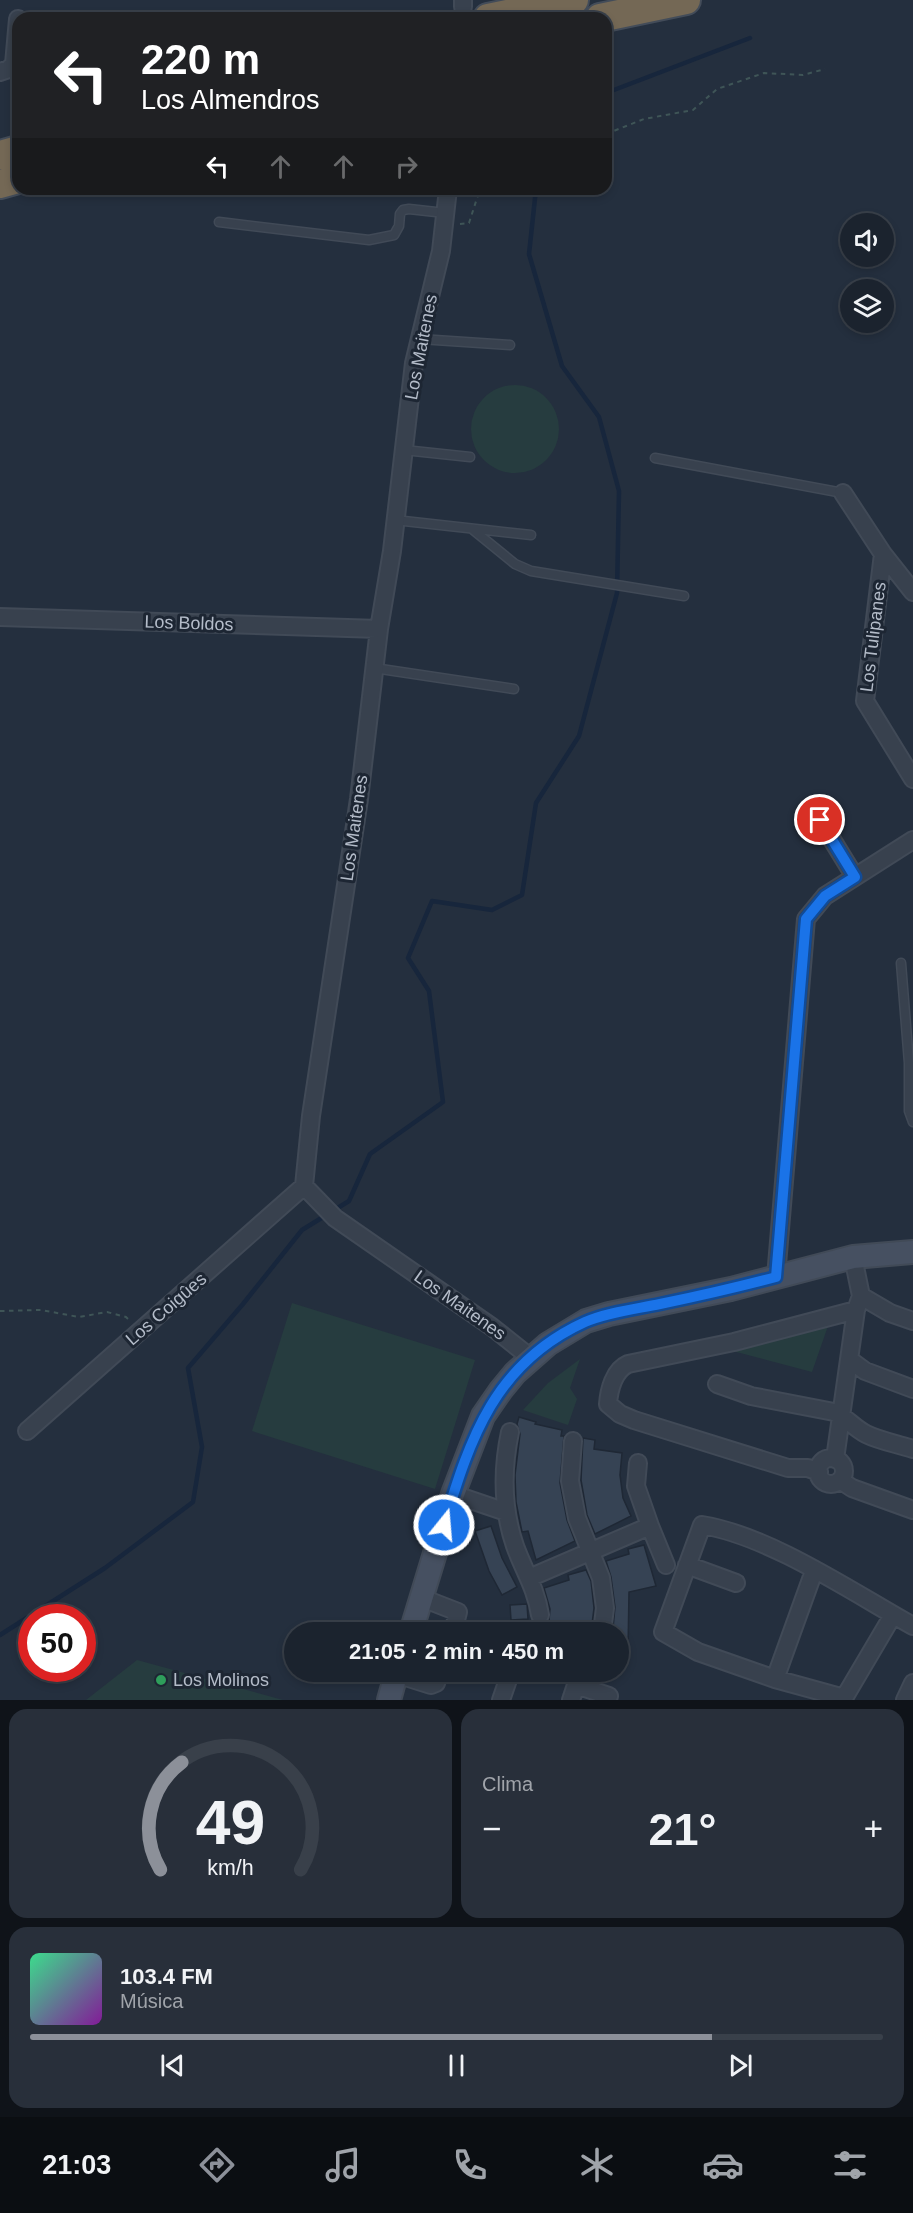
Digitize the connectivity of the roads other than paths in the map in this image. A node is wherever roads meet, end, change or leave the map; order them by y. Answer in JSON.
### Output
{"nodes":[{"id":1,"x":574,"y":0,"type":"edge"},
{"id":2,"x":686,"y":0,"type":"edge"},
{"id":3,"x":471,"y":8,"type":"edge"},
{"id":4,"x":612,"y":15,"type":"edge"},
{"id":5,"x":447,"y":195,"type":"edge"},
{"id":6,"x":444,"y":220,"type":"junction"},
{"id":7,"x":219,"y":222,"type":"dead end"},
{"id":8,"x":420,"y":339,"type":"junction"},
{"id":9,"x":510,"y":345,"type":"dead end"},
{"id":10,"x":404,"y":450,"type":"junction"},
{"id":11,"x":470,"y":457,"type":"dead end"},
{"id":12,"x":655,"y":458,"type":"dead end"},
{"id":13,"x":843,"y":493,"type":"joint"},
{"id":14,"x":395,"y":520,"type":"junction"},
{"id":15,"x":472,"y":529,"type":"junction"},
{"id":16,"x":531,"y":536,"type":"dead end"},
{"id":17,"x":883,"y":554,"type":"junction"},
{"id":18,"x":913,"y":592,"type":"edge"},
{"id":19,"x":684,"y":596,"type":"dead end"},
{"id":20,"x":0,"y":618,"type":"edge"},
{"id":21,"x":379,"y":629,"type":"junction"},
{"id":22,"x":374,"y":668,"type":"junction"},
{"id":23,"x":514,"y":688,"type":"dead end"},
{"id":24,"x":913,"y":779,"type":"edge"},
{"id":25,"x":820,"y":820,"type":"dead end"},
{"id":26,"x":913,"y":840,"type":"edge"},
{"id":27,"x":855,"y":877,"type":"junction"},
{"id":28,"x":901,"y":963,"type":"dead end"},
{"id":29,"x":913,"y":1122,"type":"edge"},
{"id":30,"x":304,"y":1186,"type":"junction"},
{"id":31,"x":913,"y":1251,"type":"edge"},
{"id":32,"x":854,"y":1257,"type":"junction"},
{"id":33,"x":776,"y":1277,"type":"junction"},
{"id":34,"x":858,"y":1303,"type":"junction"},
{"id":35,"x":913,"y":1321,"type":"edge"},
{"id":36,"x":531,"y":1358,"type":"junction"},
{"id":37,"x":850,"y":1360,"type":"junction"},
{"id":38,"x":717,"y":1384,"type":"dead end"},
{"id":39,"x":913,"y":1389,"type":"edge"},
{"id":40,"x":841,"y":1415,"type":"junction"},
{"id":41,"x":27,"y":1431,"type":"dead end"},
{"id":42,"x":510,"y":1432,"type":"dead end"},
{"id":43,"x":573,"y":1441,"type":"dead end"},
{"id":44,"x":913,"y":1449,"type":"edge"},
{"id":45,"x":835,"y":1459,"type":"junction"},
{"id":46,"x":638,"y":1463,"type":"dead end"},
{"id":47,"x":819,"y":1472,"type":"junction"},
{"id":48,"x":840,"y":1480,"type":"junction"},
{"id":49,"x":453,"y":1494,"type":"junction"},
{"id":50,"x":913,"y":1510,"type":"edge"},
{"id":51,"x":506,"y":1512,"type":"junction"},
{"id":52,"x":650,"y":1526,"type":"junction"},
{"id":53,"x":591,"y":1552,"type":"junction"},
{"id":54,"x":666,"y":1564,"type":"dead end"},
{"id":55,"x":687,"y":1565,"type":"junction"},
{"id":56,"x":814,"y":1571,"type":"junction"},
{"id":57,"x":529,"y":1578,"type":"junction"},
{"id":58,"x":736,"y":1583,"type":"dead end"},
{"id":59,"x":422,"y":1598,"type":"junction"},
{"id":60,"x":540,"y":1615,"type":"dead end"},
{"id":61,"x":893,"y":1615,"type":"junction"},
{"id":62,"x":414,"y":1622,"type":"edge"},
{"id":63,"x":456,"y":1622,"type":"edge"},
{"id":64,"x":603,"y":1622,"type":"edge"},
{"id":65,"x":913,"y":1626,"type":"edge"},
{"id":66,"x":775,"y":1678,"type":"junction"},
{"id":67,"x":394,"y":1682,"type":"edge"},
{"id":68,"x":507,"y":1682,"type":"edge"},
{"id":69,"x":913,"y":1683,"type":"edge"},
{"id":70,"x":609,"y":1696,"type":"dead end"},
{"id":71,"x":389,"y":1700,"type":"edge"},
{"id":72,"x":501,"y":1700,"type":"edge"},
{"id":73,"x":571,"y":1700,"type":"edge"},
{"id":74,"x":905,"y":1700,"type":"edge"}],
"edges":[{"from":1,"to":3,"type":"highway"},
{"from":2,"to":4,"type":"highway"},
{"from":5,"to":6,"type":"street","name":"Los Maitenes"},
{"from":6,"to":7,"type":"lane"},
{"from":6,"to":8,"type":"street","name":"Los Maitenes"},
{"from":8,"to":9,"type":"lane"},
{"from":8,"to":10,"type":"street","name":"Los Maitenes"},
{"from":10,"to":11,"type":"lane"},
{"from":10,"to":14,"type":"street","name":"Los Maitenes"},
{"from":12,"to":13,"type":"lane"},
{"from":13,"to":17,"type":"street"},
{"from":14,"to":15,"type":"lane"},
{"from":14,"to":21,"type":"street","name":"Los Maitenes"},
{"from":15,"to":16,"type":"lane"},
{"from":15,"to":19,"type":"lane"},
{"from":17,"to":18,"type":"street"},
{"from":17,"to":24,"type":"street","name":"Los Tulipanes"},
{"from":20,"to":21,"type":"street","name":"Los Boldos"},
{"from":21,"to":22,"type":"street","name":"Los Maitenes"},
{"from":22,"to":23,"type":"lane"},
{"from":22,"to":30,"type":"street","name":"Los Maitenes"},
{"from":25,"to":27,"type":"street"},
{"from":26,"to":27,"type":"street"},
{"from":27,"to":33,"type":"street"},
{"from":28,"to":29,"type":"lane"},
{"from":30,"to":36,"type":"street","name":"Los Maitenes"},
{"from":30,"to":41,"type":"street","name":"Los Coigûes"},
{"from":31,"to":32,"type":"main road"},
{"from":32,"to":33,"type":"main road"},
{"from":32,"to":34,"type":"street"},
{"from":33,"to":36,"type":"main road"},
{"from":34,"to":35,"type":"street"},
{"from":34,"to":37,"type":"street"},
{"from":34,"to":47,"type":"street"},
{"from":36,"to":49,"type":"main road"},
{"from":37,"to":39,"type":"street"},
{"from":37,"to":40,"type":"street"},
{"from":38,"to":40,"type":"street"},
{"from":40,"to":44,"type":"street"},
{"from":40,"to":45,"type":"street"},
{"from":42,"to":51,"type":"street"},
{"from":43,"to":53,"type":"street"},
{"from":45,"to":47,"type":"street"},
{"from":45,"to":48,"type":"street"},
{"from":46,"to":52,"type":"street"},
{"from":47,"to":48,"type":"street"},
{"from":48,"to":50,"type":"street"},
{"from":49,"to":51,"type":"street"},
{"from":49,"to":59,"type":"main road"},
{"from":51,"to":57,"type":"street"},
{"from":52,"to":53,"type":"street"},
{"from":52,"to":54,"type":"street"},
{"from":53,"to":57,"type":"street"},
{"from":53,"to":64,"type":"street"},
{"from":55,"to":56,"type":"street"},
{"from":55,"to":58,"type":"street"},
{"from":55,"to":66,"type":"street"},
{"from":56,"to":61,"type":"street"},
{"from":56,"to":66,"type":"street"},
{"from":57,"to":60,"type":"street"},
{"from":59,"to":62,"type":"main road"},
{"from":59,"to":63,"type":"street"},
{"from":61,"to":65,"type":"street"},
{"from":61,"to":66,"type":"street"},
{"from":67,"to":71,"type":"main road"},
{"from":68,"to":72,"type":"street"},
{"from":69,"to":74,"type":"street"},
{"from":70,"to":73,"type":"street"}]}
